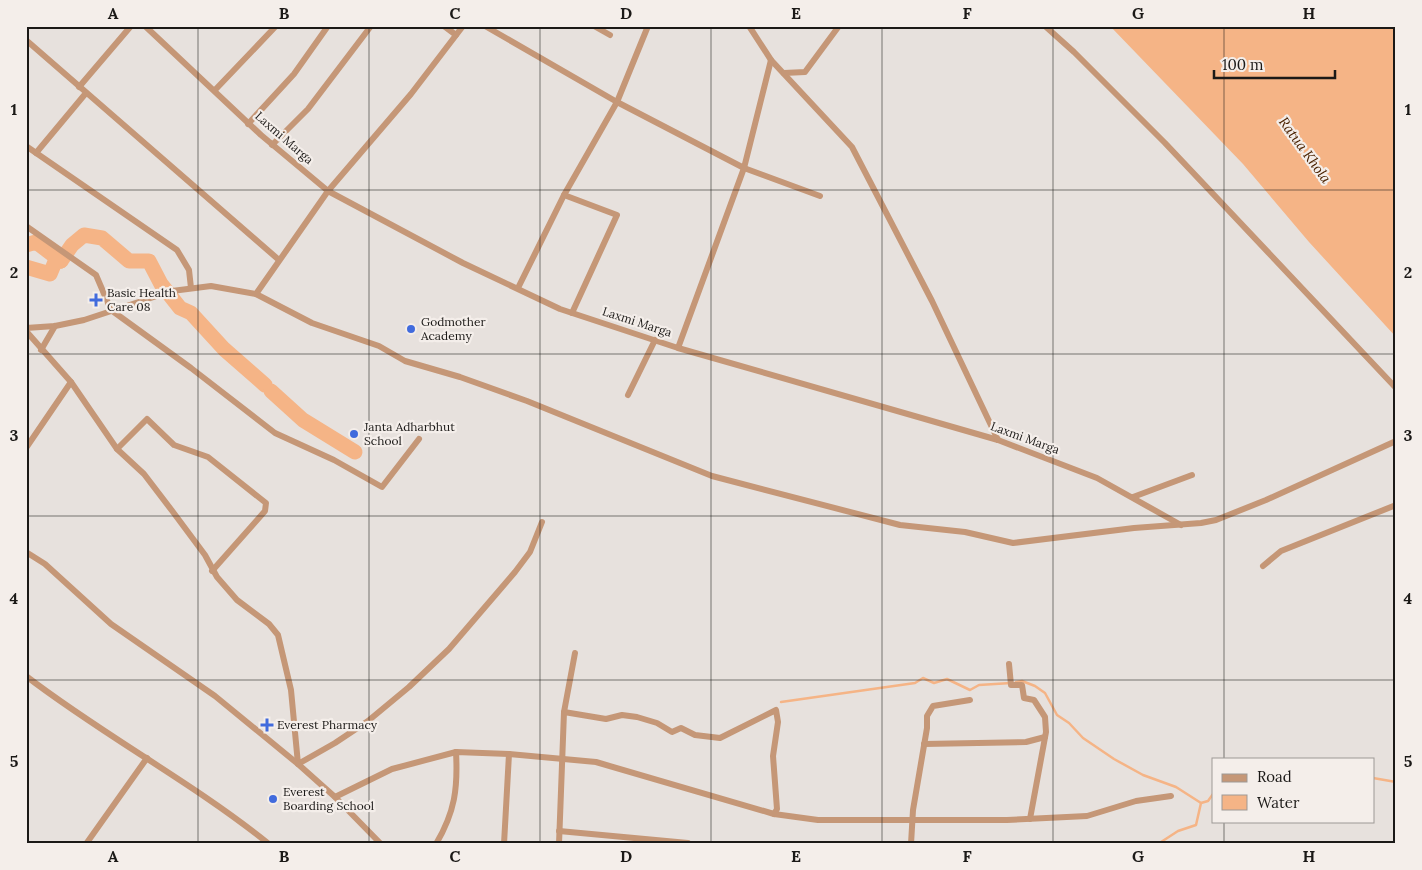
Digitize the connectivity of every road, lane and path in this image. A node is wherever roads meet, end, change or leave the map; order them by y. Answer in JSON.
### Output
{"nodes":[{"id":1,"x":131,"y":26,"type":"edge"},
{"id":2,"x":145,"y":26,"type":"edge"},
{"id":3,"x":276,"y":26,"type":"edge"},
{"id":4,"x":328,"y":26,"type":"edge"},
{"id":5,"x":371,"y":26,"type":"edge"},
{"id":6,"x":444,"y":26,"type":"edge"},
{"id":7,"x":462,"y":26,"type":"edge"},
{"id":8,"x":485,"y":26,"type":"edge"},
{"id":9,"x":594,"y":26,"type":"edge"},
{"id":10,"x":749,"y":26,"type":"edge"},
{"id":11,"x":839,"y":26,"type":"edge"},
{"id":12,"x":1045,"y":26,"type":"edge"},
{"id":13,"x":647,"y":27,"type":"edge"},
{"id":14,"x":456,"y":35,"type":"junction"},
{"id":15,"x":610,"y":35,"type":"dead end"},
{"id":16,"x":26,"y":40,"type":"edge"},
{"id":17,"x":771,"y":60,"type":"junction"},
{"id":18,"x":784,"y":73,"type":"junction"},
{"id":19,"x":79,"y":87,"type":"junction"},
{"id":20,"x":215,"y":90,"type":"junction"},
{"id":21,"x":86,"y":93,"type":"junction"},
{"id":22,"x":617,"y":102,"type":"junction"},
{"id":23,"x":248,"y":124,"type":"junction"},
{"id":24,"x":272,"y":145,"type":"junction"},
{"id":25,"x":26,"y":146,"type":"edge"},
{"id":26,"x":36,"y":153,"type":"junction"},
{"id":27,"x":744,"y":168,"type":"junction"},
{"id":28,"x":328,"y":191,"type":"junction"},
{"id":29,"x":564,"y":195,"type":"junction"},
{"id":30,"x":820,"y":196,"type":"dead end"},
{"id":31,"x":26,"y":226,"type":"edge"},
{"id":32,"x":279,"y":260,"type":"junction"},
{"id":33,"x":191,"y":288,"type":"junction"},
{"id":34,"x":518,"y":288,"type":"junction"},
{"id":35,"x":256,"y":294,"type":"junction"},
{"id":36,"x":111,"y":310,"type":"junction"},
{"id":37,"x":572,"y":313,"type":"junction"},
{"id":38,"x":55,"y":326,"type":"junction"},
{"id":39,"x":26,"y":330,"type":"edge"},
{"id":40,"x":655,"y":340,"type":"junction"},
{"id":41,"x":678,"y":348,"type":"junction"},
{"id":42,"x":41,"y":350,"type":"junction"},
{"id":43,"x":71,"y":382,"type":"junction"},
{"id":44,"x":1394,"y":383,"type":"edge"},
{"id":45,"x":628,"y":396,"type":"dead end"},
{"id":46,"x":419,"y":439,"type":"dead end"},
{"id":47,"x":998,"y":440,"type":"junction"},
{"id":48,"x":1396,"y":441,"type":"edge"},
{"id":49,"x":26,"y":448,"type":"edge"},
{"id":50,"x":117,"y":449,"type":"junction"},
{"id":51,"x":1192,"y":475,"type":"dead end"},
{"id":52,"x":1133,"y":498,"type":"junction"},
{"id":53,"x":1396,"y":505,"type":"edge"},
{"id":54,"x":542,"y":522,"type":"dead end"},
{"id":55,"x":1182,"y":525,"type":"junction"},
{"id":56,"x":26,"y":552,"type":"edge"},
{"id":57,"x":1263,"y":566,"type":"dead end"},
{"id":58,"x":212,"y":571,"type":"junction"},
{"id":59,"x":576,"y":653,"type":"dead end"},
{"id":60,"x":1009,"y":664,"type":"dead end"},
{"id":61,"x":26,"y":676,"type":"edge"},
{"id":62,"x":970,"y":700,"type":"dead end"},
{"id":63,"x":564,"y":712,"type":"junction"},
{"id":64,"x":1045,"y":737,"type":"junction"},
{"id":65,"x":924,"y":744,"type":"junction"},
{"id":66,"x":456,"y":752,"type":"junction"},
{"id":67,"x":509,"y":754,"type":"junction"},
{"id":68,"x":147,"y":758,"type":"junction"},
{"id":69,"x":561,"y":758,"type":"junction"},
{"id":70,"x":298,"y":764,"type":"junction"},
{"id":71,"x":1171,"y":796,"type":"dead end"},
{"id":72,"x":335,"y":797,"type":"junction"},
{"id":73,"x":774,"y":814,"type":"junction"},
{"id":74,"x":1030,"y":819,"type":"junction"},
{"id":75,"x":911,"y":820,"type":"junction"},
{"id":76,"x":559,"y":831,"type":"junction"},
{"id":77,"x":688,"y":843,"type":"edge"},
{"id":78,"x":86,"y":844,"type":"edge"},
{"id":79,"x":269,"y":844,"type":"edge"},
{"id":80,"x":381,"y":844,"type":"edge"},
{"id":81,"x":436,"y":844,"type":"edge"},
{"id":82,"x":504,"y":844,"type":"edge"},
{"id":83,"x":559,"y":844,"type":"edge"},
{"id":84,"x":911,"y":844,"type":"edge"}],
"edges":[{"from":1,"to":19,"type":"street"},
{"from":2,"to":20,"type":"street","name":"Laxmi Marga"},
{"from":3,"to":20,"type":"street"},
{"from":4,"to":23,"type":"street"},
{"from":5,"to":24,"type":"street"},
{"from":6,"to":14,"type":"street"},
{"from":7,"to":14,"type":"street"},
{"from":8,"to":22,"type":"street"},
{"from":9,"to":15,"type":"street"},
{"from":10,"to":17,"type":"street"},
{"from":11,"to":18,"type":"street"},
{"from":12,"to":44,"type":"street"},
{"from":13,"to":22,"type":"street"},
{"from":14,"to":28,"type":"street"},
{"from":16,"to":19,"type":"street"},
{"from":17,"to":18,"type":"street"},
{"from":17,"to":27,"type":"street"},
{"from":18,"to":47,"type":"street"},
{"from":19,"to":21,"type":"street"},
{"from":20,"to":23,"type":"street","name":"Laxmi Marga"},
{"from":21,"to":26,"type":"street"},
{"from":21,"to":32,"type":"street"},
{"from":22,"to":27,"type":"street"},
{"from":22,"to":29,"type":"street"},
{"from":23,"to":24,"type":"street","name":"Laxmi Marga"},
{"from":24,"to":28,"type":"street","name":"Laxmi Marga"},
{"from":25,"to":26,"type":"street"},
{"from":26,"to":33,"type":"street"},
{"from":27,"to":30,"type":"street"},
{"from":27,"to":41,"type":"street"},
{"from":28,"to":32,"type":"street"},
{"from":28,"to":34,"type":"street","name":"Laxmi Marga"},
{"from":29,"to":34,"type":"street"},
{"from":29,"to":37,"type":"street"},
{"from":31,"to":36,"type":"street"},
{"from":32,"to":35,"type":"street"},
{"from":33,"to":35,"type":"street"},
{"from":33,"to":36,"type":"street"},
{"from":34,"to":37,"type":"street","name":"Laxmi Marga"},
{"from":35,"to":55,"type":"street"},
{"from":36,"to":38,"type":"street"},
{"from":36,"to":46,"type":"street"},
{"from":37,"to":40,"type":"street","name":"Laxmi Marga"},
{"from":38,"to":39,"type":"street"},
{"from":38,"to":42,"type":"street"},
{"from":39,"to":42,"type":"street"},
{"from":40,"to":41,"type":"street","name":"Laxmi Marga"},
{"from":40,"to":45,"type":"street"},
{"from":41,"to":47,"type":"street","name":"Laxmi Marga"},
{"from":42,"to":43,"type":"street"},
{"from":43,"to":49,"type":"street"},
{"from":43,"to":50,"type":"street"},
{"from":47,"to":52,"type":"street","name":"Laxmi Marga"},
{"from":48,"to":55,"type":"street"},
{"from":50,"to":58,"type":"street"},
{"from":50,"to":58,"type":"street"},
{"from":51,"to":52,"type":"street"},
{"from":52,"to":55,"type":"street","name":"Laxmi Marga"},
{"from":53,"to":57,"type":"street"},
{"from":54,"to":70,"type":"street"},
{"from":56,"to":70,"type":"street"},
{"from":58,"to":70,"type":"street"},
{"from":59,"to":63,"type":"street"},
{"from":60,"to":64,"type":"street"},
{"from":61,"to":68,"type":"street"},
{"from":62,"to":65,"type":"street"},
{"from":63,"to":69,"type":"street"},
{"from":63,"to":73,"type":"street"},
{"from":64,"to":65,"type":"street"},
{"from":64,"to":74,"type":"street"},
{"from":65,"to":75,"type":"street"},
{"from":66,"to":67,"type":"street"},
{"from":66,"to":72,"type":"street"},
{"from":66,"to":81,"type":"street"},
{"from":67,"to":69,"type":"street"},
{"from":67,"to":82,"type":"street"},
{"from":68,"to":78,"type":"street"},
{"from":68,"to":79,"type":"street"},
{"from":69,"to":73,"type":"street"},
{"from":69,"to":76,"type":"street"},
{"from":70,"to":72,"type":"street"},
{"from":71,"to":74,"type":"street"},
{"from":72,"to":80,"type":"street"},
{"from":73,"to":75,"type":"street"},
{"from":74,"to":75,"type":"street"},
{"from":75,"to":84,"type":"street"},
{"from":76,"to":77,"type":"street"},
{"from":76,"to":83,"type":"street"}]}
